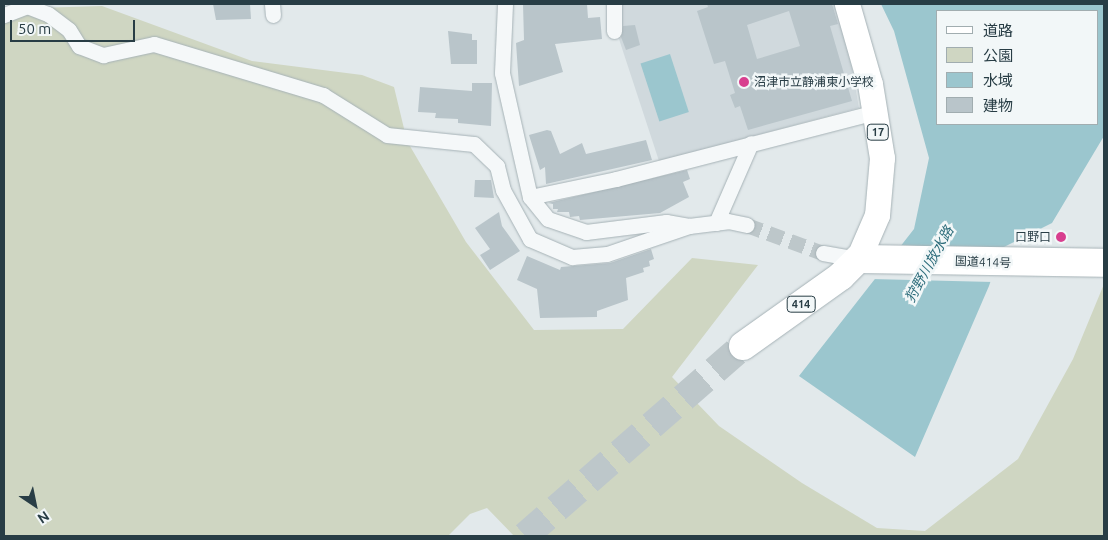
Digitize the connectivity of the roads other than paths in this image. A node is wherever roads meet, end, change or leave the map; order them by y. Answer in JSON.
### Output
{"nodes":[{"id":1,"x":506,"y":4,"type":"edge"},
{"id":2,"x":614,"y":4,"type":"edge"},
{"id":3,"x":847,"y":4,"type":"edge"},
{"id":4,"x":4,"y":15,"type":"edge"},
{"id":5,"x":614,"y":31,"type":"dead end"},
{"id":6,"x":874,"y":112,"type":"junction"},
{"id":7,"x":751,"y":143,"type":"junction"},
{"id":8,"x":530,"y":197,"type":"junction"},
{"id":9,"x":716,"y":223,"type":"junction"},
{"id":10,"x":747,"y":225,"type":"tunnel mouth"},
{"id":11,"x":689,"y":226,"type":"junction"},
{"id":12,"x":823,"y":253,"type":"tunnel mouth"},
{"id":13,"x":868,"y":259,"type":"junction"},
{"id":14,"x":1104,"y":263,"type":"edge"},
{"id":15,"x":743,"y":346,"type":"tunnel mouth"}],
"edges":[{"from":1,"to":8,"type":"street"},
{"from":2,"to":5,"type":"street"},
{"from":3,"to":6,"type":"main road","number":"17"},
{"from":4,"to":11,"type":"street"},
{"from":6,"to":7,"type":"street"},
{"from":6,"to":13,"type":"main road","number":"17"},
{"from":7,"to":8,"type":"street"},
{"from":7,"to":9,"type":"street"},
{"from":8,"to":11,"type":"street"},
{"from":9,"to":10,"type":"street"},
{"from":9,"to":11,"type":"street"},
{"from":12,"to":13,"type":"street"},
{"from":13,"to":14,"type":"highway","name":"国道414号"},
{"from":13,"to":15,"type":"highway","number":"414"}]}
